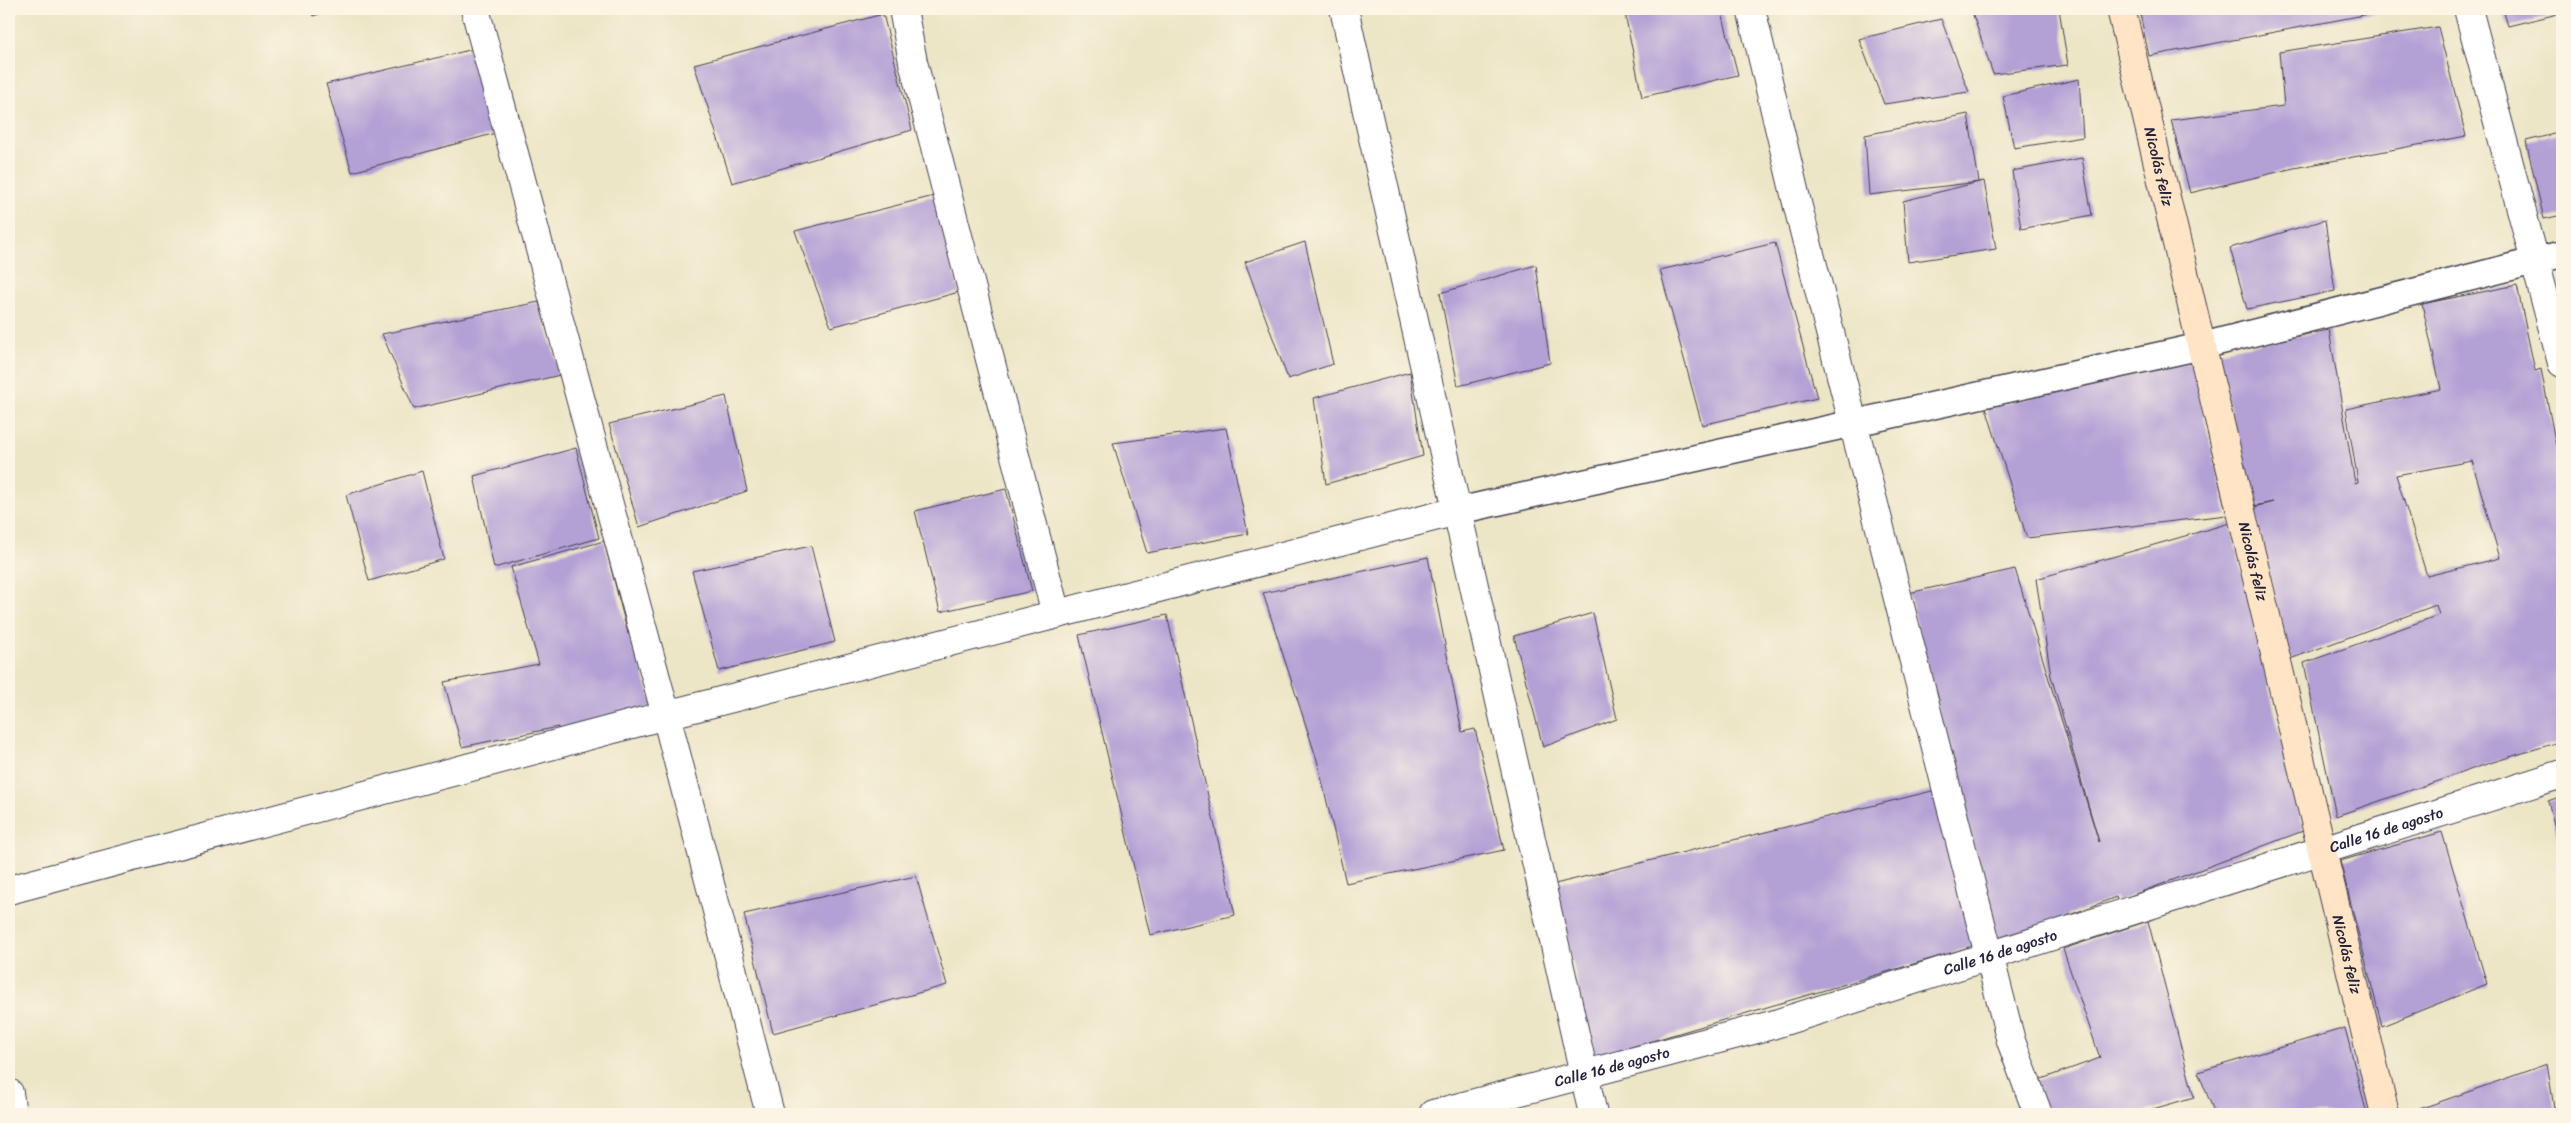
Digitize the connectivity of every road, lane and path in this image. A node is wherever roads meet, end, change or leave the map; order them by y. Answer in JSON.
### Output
{"nodes":[{"id":1,"x":475,"y":9,"type":"edge"},
{"id":2,"x":902,"y":9,"type":"edge"},
{"id":3,"x":1344,"y":9,"type":"edge"},
{"id":4,"x":1751,"y":9,"type":"edge"},
{"id":5,"x":2121,"y":9,"type":"edge"},
{"id":6,"x":2468,"y":9,"type":"edge"},
{"id":7,"x":2562,"y":254,"type":"edge"},
{"id":8,"x":2535,"y":260,"type":"junction"},
{"id":9,"x":2202,"y":346,"type":"junction"},
{"id":10,"x":2562,"y":362,"type":"edge"},
{"id":11,"x":1854,"y":424,"type":"junction"},
{"id":12,"x":1457,"y":511,"type":"junction"},
{"id":13,"x":1056,"y":614,"type":"junction"},
{"id":14,"x":666,"y":715,"type":"junction"},
{"id":15,"x":2562,"y":774,"type":"edge"},
{"id":16,"x":2322,"y":850,"type":"junction"},
{"id":17,"x":9,"y":890,"type":"edge"},
{"id":18,"x":1990,"y":956,"type":"junction"},
{"id":19,"x":1584,"y":1075,"type":"junction"},
{"id":20,"x":9,"y":1093,"type":"edge"},
{"id":21,"x":12,"y":1114,"type":"edge"},
{"id":22,"x":770,"y":1114,"type":"edge"},
{"id":23,"x":1434,"y":1114,"type":"edge"},
{"id":24,"x":1593,"y":1114,"type":"edge"},
{"id":25,"x":2038,"y":1114,"type":"edge"},
{"id":26,"x":2385,"y":1114,"type":"edge"}],
"edges":[{"from":1,"to":14,"type":"street"},
{"from":2,"to":13,"type":"street"},
{"from":3,"to":12,"type":"street"},
{"from":4,"to":11,"type":"street"},
{"from":5,"to":9,"type":"main road","name":"Nicolás feliz"},
{"from":6,"to":8,"type":"street"},
{"from":7,"to":8,"type":"street"},
{"from":8,"to":9,"type":"street"},
{"from":8,"to":10,"type":"street"},
{"from":9,"to":11,"type":"street"},
{"from":9,"to":16,"type":"main road","name":"Nicolás feliz"},
{"from":11,"to":12,"type":"street"},
{"from":11,"to":18,"type":"street"},
{"from":12,"to":13,"type":"street"},
{"from":12,"to":19,"type":"street"},
{"from":13,"to":14,"type":"street"},
{"from":14,"to":17,"type":"street"},
{"from":14,"to":22,"type":"street"},
{"from":15,"to":16,"type":"street","name":"Calle 16 de agosto"},
{"from":16,"to":18,"type":"street","name":"Calle 16 de agosto"},
{"from":16,"to":26,"type":"main road","name":"Nicolás feliz"},
{"from":18,"to":19,"type":"street","name":"Calle 16 de agosto"},
{"from":18,"to":25,"type":"street"},
{"from":19,"to":23,"type":"street","name":"Calle 16 de agosto"},
{"from":19,"to":24,"type":"street"},
{"from":20,"to":21,"type":"street"}]}
